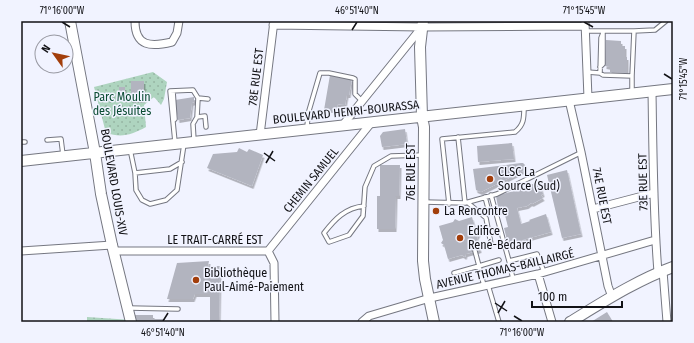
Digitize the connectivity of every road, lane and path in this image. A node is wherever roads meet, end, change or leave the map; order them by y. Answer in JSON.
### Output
{"nodes":[{"id":1,"x":70,"y":21,"type":"edge"},
{"id":2,"x":135,"y":21,"type":"edge"},
{"id":3,"x":180,"y":21,"type":"edge"},
{"id":4,"x":666,"y":21,"type":"edge"},
{"id":5,"x":274,"y":23,"type":"edge"},
{"id":6,"x":345,"y":23,"type":"edge"},
{"id":7,"x":422,"y":24,"type":"edge"},
{"id":8,"x":516,"y":24,"type":"edge"},
{"id":9,"x":585,"y":26,"type":"edge"},
{"id":10,"x":634,"y":31,"type":"junction"},
{"id":11,"x":603,"y":32,"type":"junction"},
{"id":12,"x":587,"y":72,"type":"junction"},
{"id":13,"x":600,"y":73,"type":"junction"},
{"id":14,"x":632,"y":76,"type":"junction"},
{"id":15,"x":673,"y":89,"type":"edge"},
{"id":16,"x":652,"y":91,"type":"junction"},
{"id":17,"x":632,"y":93,"type":"junction"},
{"id":18,"x":198,"y":98,"type":"junction"},
{"id":19,"x":588,"y":98,"type":"junction"},
{"id":20,"x":208,"y":99,"type":"dead end"},
{"id":21,"x":569,"y":100,"type":"junction"},
{"id":22,"x":362,"y":101,"type":"junction"},
{"id":23,"x":524,"y":106,"type":"junction"},
{"id":24,"x":197,"y":117,"type":"junction"},
{"id":25,"x":422,"y":117,"type":"junction"},
{"id":26,"x":371,"y":123,"type":"junction"},
{"id":27,"x":342,"y":126,"type":"junction"},
{"id":28,"x":206,"y":127,"type":"dead end"},
{"id":29,"x":306,"y":130,"type":"junction"},
{"id":30,"x":260,"y":135,"type":"junction"},
{"id":31,"x":458,"y":137,"type":"junction"},
{"id":32,"x":48,"y":140,"type":"dead end"},
{"id":33,"x":184,"y":143,"type":"junction"},
{"id":34,"x":130,"y":149,"type":"junction"},
{"id":35,"x":582,"y":152,"type":"junction"},
{"id":36,"x":95,"y":153,"type":"junction"},
{"id":37,"x":424,"y":154,"type":"junction"},
{"id":38,"x":63,"y":156,"type":"junction"},
{"id":39,"x":21,"y":161,"type":"edge"},
{"id":40,"x":182,"y":162,"type":"junction"},
{"id":41,"x":135,"y":173,"type":"junction"},
{"id":42,"x":654,"y":193,"type":"junction"},
{"id":43,"x":491,"y":195,"type":"junction"},
{"id":44,"x":485,"y":197,"type":"junction"},
{"id":45,"x":424,"y":202,"type":"junction"},
{"id":46,"x":466,"y":203,"type":"junction"},
{"id":47,"x":449,"y":204,"type":"junction"},
{"id":48,"x":364,"y":206,"type":"junction"},
{"id":49,"x":593,"y":209,"type":"junction"},
{"id":50,"x":489,"y":212,"type":"dead end"},
{"id":51,"x":655,"y":240,"type":"junction"},
{"id":52,"x":481,"y":247,"type":"dead end"},
{"id":53,"x":113,"y":248,"type":"junction"},
{"id":54,"x":21,"y":251,"type":"edge"},
{"id":55,"x":268,"y":251,"type":"junction"},
{"id":56,"x":475,"y":251,"type":"dead end"},
{"id":57,"x":602,"y":256,"type":"junction"},
{"id":58,"x":499,"y":260,"type":"dead end"},
{"id":59,"x":509,"y":261,"type":"junction"},
{"id":60,"x":479,"y":266,"type":"junction"},
{"id":61,"x":673,"y":267,"type":"edge"},
{"id":62,"x":661,"y":271,"type":"junction"},
{"id":63,"x":454,"y":273,"type":"dead end"},
{"id":64,"x":541,"y":273,"type":"junction"},
{"id":65,"x":513,"y":279,"type":"junction"},
{"id":66,"x":486,"y":285,"type":"junction"},
{"id":67,"x":612,"y":297,"type":"junction"},
{"id":68,"x":430,"y":298,"type":"junction"},
{"id":69,"x":127,"y":308,"type":"junction"},
{"id":70,"x":178,"y":309,"type":"dead end"},
{"id":71,"x":132,"y":322,"type":"edge"},
{"id":72,"x":275,"y":322,"type":"edge"},
{"id":73,"x":362,"y":322,"type":"edge"},
{"id":74,"x":434,"y":322,"type":"edge"},
{"id":75,"x":499,"y":322,"type":"edge"},
{"id":76,"x":552,"y":322,"type":"edge"},
{"id":77,"x":570,"y":322,"type":"edge"},
{"id":78,"x":667,"y":322,"type":"edge"}],
"edges":[{"from":1,"to":36,"type":"main road","name":"BOULEVARD LOUIS-XIV"},
{"from":2,"to":3,"type":"street"},
{"from":4,"to":10,"type":"lane"},
{"from":5,"to":6,"type":"street"},
{"from":5,"to":30,"type":"street","name":"78E RUE EST"},
{"from":6,"to":7,"type":"street"},
{"from":7,"to":8,"type":"street"},
{"from":7,"to":22,"type":"street"},
{"from":7,"to":25,"type":"main road","name":"76E RUE EST"},
{"from":8,"to":9,"type":"street"},
{"from":9,"to":11,"type":"lane"},
{"from":9,"to":12,"type":"street"},
{"from":10,"to":11,"type":"lane"},
{"from":10,"to":14,"type":"lane"},
{"from":11,"to":13,"type":"lane"},
{"from":12,"to":13,"type":"lane"},
{"from":12,"to":19,"type":"street"},
{"from":13,"to":14,"type":"lane"},
{"from":14,"to":17,"type":"lane"},
{"from":15,"to":16,"type":"main road","name":"BOULEVARD HENRI-BOURASSA"},
{"from":16,"to":17,"type":"main road","name":"BOULEVARD HENRI-BOURASSA"},
{"from":16,"to":42,"type":"street","name":"73E RUE EST"},
{"from":17,"to":19,"type":"main road","name":"BOULEVARD HENRI-BOURASSA"},
{"from":18,"to":20,"type":"lane"},
{"from":18,"to":24,"type":"lane"},
{"from":18,"to":33,"type":"lane"},
{"from":19,"to":21,"type":"main road","name":"BOULEVARD HENRI-BOURASSA"},
{"from":21,"to":23,"type":"main road","name":"BOULEVARD HENRI-BOURASSA"},
{"from":21,"to":35,"type":"street","name":"74E RUE EST"},
{"from":22,"to":27,"type":"street"},
{"from":22,"to":29,"type":"lane"},
{"from":23,"to":25,"type":"main road","name":"BOULEVARD HENRI-BOURASSA"},
{"from":23,"to":31,"type":"lane"},
{"from":24,"to":28,"type":"lane"},
{"from":24,"to":33,"type":"lane"},
{"from":25,"to":26,"type":"main road","name":"BOULEVARD HENRI-BOURASSA"},
{"from":25,"to":37,"type":"main road","name":"76E RUE EST"},
{"from":26,"to":27,"type":"main road","name":"BOULEVARD HENRI-BOURASSA"},
{"from":26,"to":55,"type":"street","name":"CHEMIN SAMUEL"},
{"from":27,"to":29,"type":"main road","name":"BOULEVARD HENRI-BOURASSA"},
{"from":29,"to":30,"type":"main road","name":"BOULEVARD HENRI-BOURASSA"},
{"from":30,"to":33,"type":"main road","name":"BOULEVARD HENRI-BOURASSA"},
{"from":31,"to":46,"type":"lane"},
{"from":31,"to":47,"type":"lane"},
{"from":32,"to":38,"type":"lane"},
{"from":33,"to":34,"type":"main road","name":"BOULEVARD HENRI-BOURASSA"},
{"from":33,"to":40,"type":"lane"},
{"from":34,"to":36,"type":"main road","name":"BOULEVARD HENRI-BOURASSA"},
{"from":34,"to":41,"type":"lane"},
{"from":35,"to":43,"type":"lane"},
{"from":35,"to":49,"type":"street","name":"74E RUE EST"},
{"from":36,"to":38,"type":"main road","name":"BOULEVARD HENRI-BOURASSA"},
{"from":36,"to":53,"type":"main road","name":"BOULEVARD LOUIS-XIV"},
{"from":37,"to":45,"type":"main road","name":"76E RUE EST"},
{"from":37,"to":48,"type":"lane"},
{"from":38,"to":39,"type":"main road","name":"BOULEVARD HENRI-BOURASSA"},
{"from":40,"to":41,"type":"lane"},
{"from":40,"to":41,"type":"lane"},
{"from":42,"to":49,"type":"street"},
{"from":42,"to":51,"type":"street","name":"73E RUE EST"},
{"from":43,"to":44,"type":"lane"},
{"from":43,"to":59,"type":"lane"},
{"from":44,"to":46,"type":"lane"},
{"from":44,"to":50,"type":"lane"},
{"from":45,"to":47,"type":"lane"},
{"from":45,"to":68,"type":"main road","name":"76E RUE EST"},
{"from":46,"to":47,"type":"lane"},
{"from":46,"to":52,"type":"lane"},
{"from":48,"to":48,"type":"lane"},
{"from":49,"to":57,"type":"street","name":"74E RUE EST"},
{"from":51,"to":57,"type":"street","name":"AVENUE THOMAS-BAILLAIRGÉ"},
{"from":51,"to":62,"type":"street","name":"73E RUE EST"},
{"from":53,"to":54,"type":"street","name":"LE TRAIT-CARRÉ EST"},
{"from":53,"to":55,"type":"street","name":"LE TRAIT-CARRÉ EST"},
{"from":53,"to":69,"type":"main road","name":"BOULEVARD LOUIS-XIV"},
{"from":55,"to":72,"type":"street","name":"LE TRAIT-CARRÉ EST"},
{"from":56,"to":60,"type":"lane"},
{"from":57,"to":64,"type":"street","name":"AVENUE THOMAS-BAILLAIRGÉ"},
{"from":57,"to":67,"type":"street","name":"74E RUE EST"},
{"from":58,"to":60,"type":"lane"},
{"from":59,"to":64,"type":"lane"},
{"from":59,"to":65,"type":"lane"},
{"from":60,"to":63,"type":"lane"},
{"from":60,"to":66,"type":"lane"},
{"from":61,"to":62,"type":"main road"},
{"from":62,"to":67,"type":"main road"},
{"from":62,"to":78,"type":"street","name":"73E RUE EST"},
{"from":64,"to":65,"type":"street","name":"AVENUE THOMAS-BAILLAIRGÉ"},
{"from":64,"to":76,"type":"street"},
{"from":65,"to":66,"type":"street","name":"AVENUE THOMAS-BAILLAIRGÉ"},
{"from":66,"to":68,"type":"street","name":"AVENUE THOMAS-BAILLAIRGÉ"},
{"from":66,"to":75,"type":"lane"},
{"from":67,"to":77,"type":"main road"},
{"from":68,"to":73,"type":"street","name":"AVENUE THOMAS-BAILLAIRGÉ"},
{"from":68,"to":74,"type":"main road","name":"76E RUE EST"},
{"from":69,"to":70,"type":"lane"},
{"from":69,"to":71,"type":"main road","name":"BOULEVARD LOUIS-XIV"}]}
